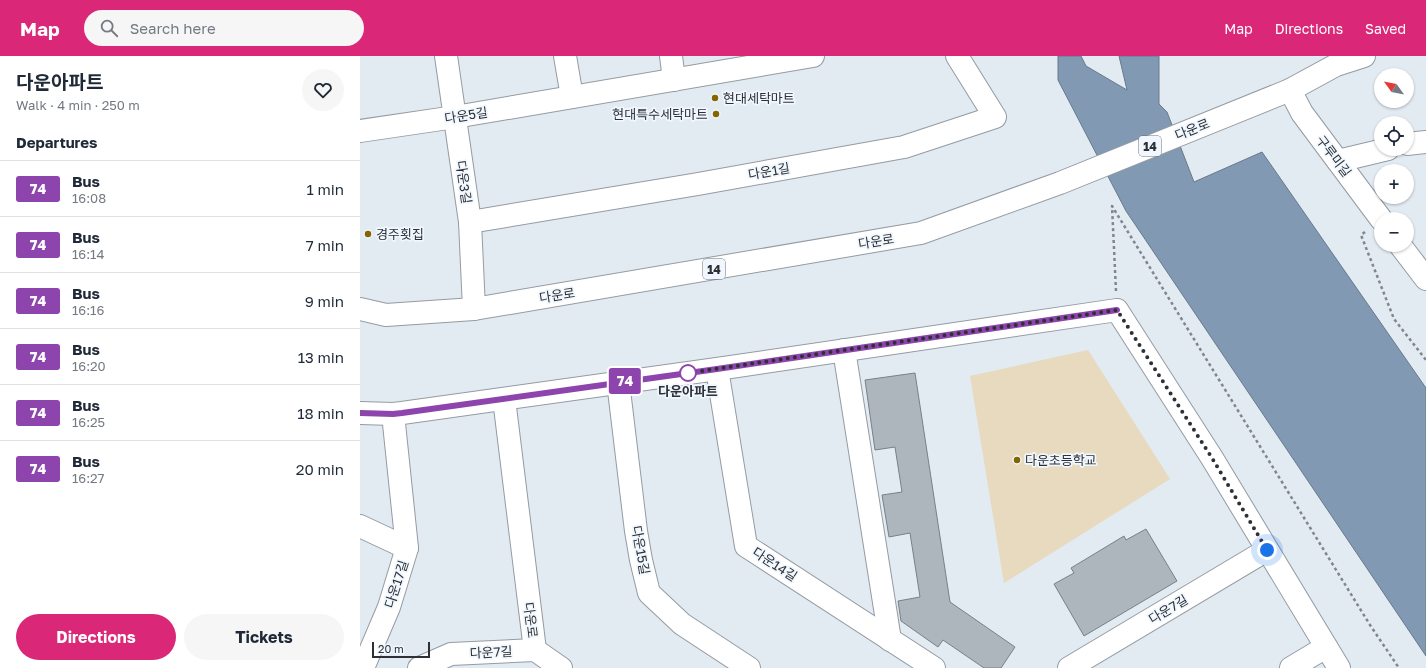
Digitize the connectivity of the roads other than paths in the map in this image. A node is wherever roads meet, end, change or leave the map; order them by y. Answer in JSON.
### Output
{"nodes":[{"id":1,"x":446,"y":56,"type":"edge"},
{"id":2,"x":566,"y":56,"type":"edge"},
{"id":3,"x":671,"y":56,"type":"edge"},
{"id":4,"x":813,"y":56,"type":"edge"},
{"id":5,"x":957,"y":56,"type":"edge"},
{"id":6,"x":1364,"y":56,"type":"edge"},
{"id":7,"x":776,"y":59,"type":"edge"},
{"id":8,"x":674,"y":80,"type":"junction"},
{"id":9,"x":1290,"y":90,"type":"junction"},
{"id":10,"x":572,"y":97,"type":"junction"},
{"id":11,"x":455,"y":117,"type":"junction"},
{"id":12,"x":360,"y":131,"type":"edge"},
{"id":13,"x":1426,"y":142,"type":"edge"},
{"id":14,"x":1414,"y":143,"type":"edge"},
{"id":15,"x":1374,"y":152,"type":"edge"},
{"id":16,"x":1338,"y":161,"type":"junction"},
{"id":17,"x":1374,"y":221,"type":"edge"},
{"id":18,"x":470,"y":222,"type":"junction"},
{"id":19,"x":1405,"y":252,"type":"edge"},
{"id":20,"x":1426,"y":279,"type":"edge"},
{"id":21,"x":360,"y":309,"type":"edge"},
{"id":22,"x":474,"y":309,"type":"junction"},
{"id":23,"x":844,"y":350,"type":"junction"},
{"id":24,"x":717,"y":369,"type":"junction"},
{"id":25,"x":618,"y":382,"type":"junction"},
{"id":26,"x":504,"y":399,"type":"junction"},
{"id":27,"x":360,"y":413,"type":"edge"},
{"id":28,"x":393,"y":414,"type":"junction"},
{"id":29,"x":360,"y":526,"type":"edge"},
{"id":30,"x":407,"y":548,"type":"junction"},
{"id":31,"x":1267,"y":550,"type":"junction"},
{"id":32,"x":890,"y":640,"type":"junction"},
{"id":33,"x":1326,"y":647,"type":"junction"},
{"id":34,"x":535,"y":650,"type":"junction"},
{"id":35,"x":364,"y":668,"type":"edge"},
{"id":36,"x":418,"y":668,"type":"edge"},
{"id":37,"x":561,"y":668,"type":"edge"},
{"id":38,"x":749,"y":668,"type":"edge"},
{"id":39,"x":934,"y":668,"type":"edge"},
{"id":40,"x":1069,"y":668,"type":"edge"},
{"id":41,"x":1291,"y":668,"type":"edge"},
{"id":42,"x":1339,"y":668,"type":"edge"}],
"edges":[{"from":1,"to":11,"type":"street","name":"다운3길"},
{"from":2,"to":10,"type":"street"},
{"from":3,"to":8,"type":"street"},
{"from":4,"to":7,"type":"street","name":"다운5길"},
{"from":5,"to":18,"type":"street","name":"다운1길"},
{"from":6,"to":9,"type":"street","name":"다운로","number":"14"},
{"from":7,"to":8,"type":"street","name":"다운5길"},
{"from":8,"to":10,"type":"street","name":"다운5길"},
{"from":9,"to":16,"type":"street","name":"구루미길"},
{"from":9,"to":22,"type":"street","name":"다운로","number":"14"},
{"from":10,"to":11,"type":"street","name":"다운5길"},
{"from":11,"to":12,"type":"street","name":"다운5길"},
{"from":11,"to":18,"type":"street","name":"다운3길"},
{"from":13,"to":14,"type":"street"},
{"from":15,"to":16,"type":"street"},
{"from":16,"to":17,"type":"street","name":"구루미길"},
{"from":18,"to":22,"type":"street","name":"다운3길"},
{"from":19,"to":20,"type":"street"},
{"from":21,"to":22,"type":"street","name":"다운로","number":"14"},
{"from":23,"to":24,"type":"street"},
{"from":23,"to":31,"type":"street"},
{"from":23,"to":32,"type":"street"},
{"from":24,"to":25,"type":"street"},
{"from":24,"to":32,"type":"street","name":"다운14길"},
{"from":25,"to":26,"type":"street"},
{"from":25,"to":38,"type":"street","name":"다운15길"},
{"from":26,"to":28,"type":"street"},
{"from":26,"to":34,"type":"street","name":"다운로"},
{"from":27,"to":28,"type":"street"},
{"from":28,"to":30,"type":"street"},
{"from":29,"to":30,"type":"street","name":"다운17길"},
{"from":30,"to":35,"type":"street","name":"다운17길"},
{"from":31,"to":33,"type":"street"},
{"from":31,"to":40,"type":"street","name":"다운7길"},
{"from":32,"to":39,"type":"street","name":"다운14길"},
{"from":33,"to":41,"type":"street"},
{"from":33,"to":42,"type":"street"},
{"from":34,"to":36,"type":"street","name":"다운7길"},
{"from":34,"to":37,"type":"street"}]}
